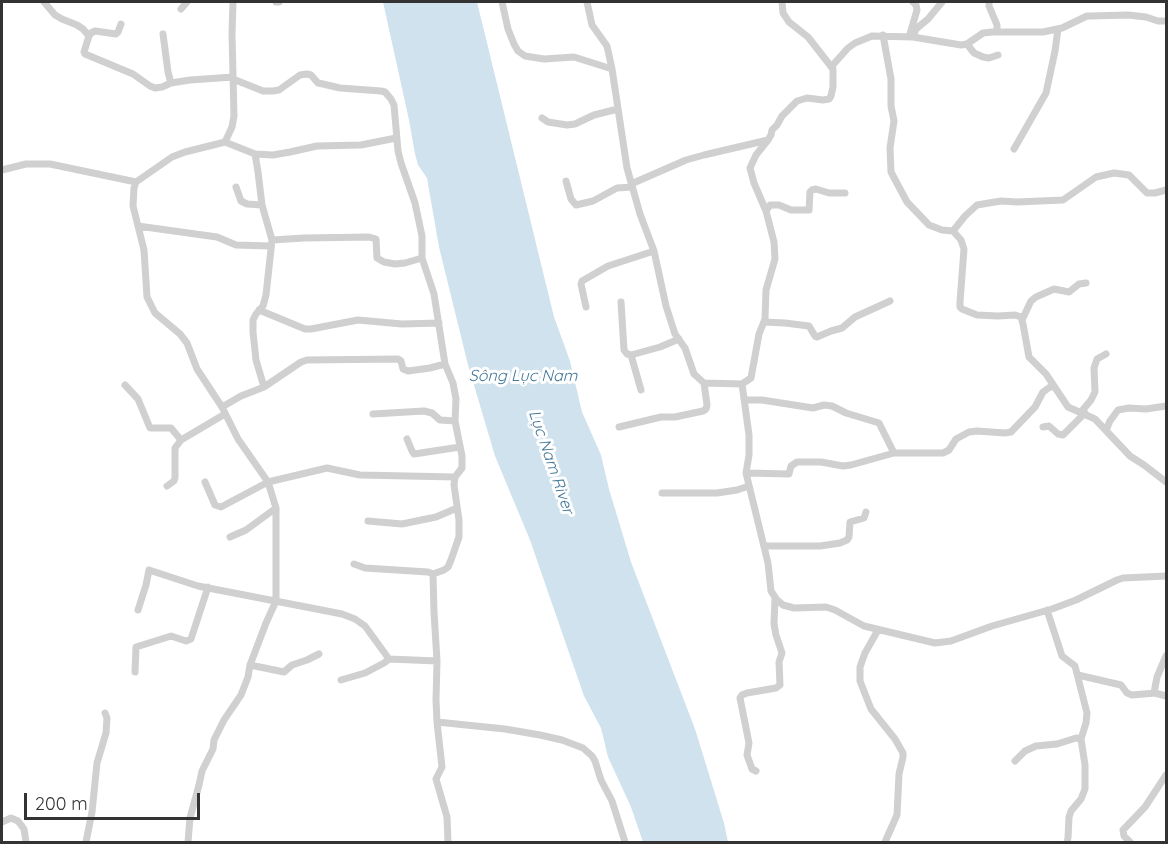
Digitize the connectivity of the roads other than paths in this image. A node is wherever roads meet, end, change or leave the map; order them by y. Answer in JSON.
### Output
{"nodes":[{"id":1,"x":44,"y":2,"type":"edge"},
{"id":2,"x":187,"y":2,"type":"edge"},
{"id":3,"x":232,"y":2,"type":"edge"},
{"id":4,"x":502,"y":2,"type":"edge"},
{"id":5,"x":587,"y":2,"type":"edge"},
{"id":6,"x":782,"y":2,"type":"edge"},
{"id":7,"x":913,"y":2,"type":"edge"},
{"id":8,"x":942,"y":2,"type":"edge"},
{"id":9,"x":989,"y":2,"type":"edge"},
{"id":10,"x":181,"y":9,"type":"dead end"},
{"id":11,"x":1167,"y":21,"type":"edge"},
{"id":12,"x":121,"y":24,"type":"dead end"},
{"id":13,"x":1058,"y":29,"type":"junction"},
{"id":14,"x":997,"y":32,"type":"junction"},
{"id":15,"x":163,"y":34,"type":"dead end"},
{"id":16,"x":883,"y":35,"type":"junction"},
{"id":17,"x":89,"y":36,"type":"junction"},
{"id":18,"x":911,"y":37,"type":"junction"},
{"id":19,"x":967,"y":44,"type":"junction"},
{"id":20,"x":998,"y":55,"type":"dead end"},
{"id":21,"x":831,"y":67,"type":"junction"},
{"id":22,"x":612,"y":69,"type":"junction"},
{"id":23,"x":233,"y":78,"type":"junction"},
{"id":24,"x":171,"y":83,"type":"junction"},
{"id":25,"x":618,"y":109,"type":"junction"},
{"id":26,"x":542,"y":118,"type":"dead end"},
{"id":27,"x":396,"y":138,"type":"junction"},
{"id":28,"x":768,"y":140,"type":"junction"},
{"id":29,"x":225,"y":142,"type":"junction"},
{"id":30,"x":1014,"y":149,"type":"dead end"},
{"id":31,"x":255,"y":154,"type":"junction"},
{"id":32,"x":2,"y":170,"type":"edge"},
{"id":33,"x":566,"y":181,"type":"dead end"},
{"id":34,"x":136,"y":182,"type":"junction"},
{"id":35,"x":632,"y":185,"type":"junction"},
{"id":36,"x":236,"y":187,"type":"dead end"},
{"id":37,"x":1167,"y":190,"type":"edge"},
{"id":38,"x":845,"y":193,"type":"dead end"},
{"id":39,"x":262,"y":205,"type":"junction"},
{"id":40,"x":766,"y":212,"type":"junction"},
{"id":41,"x":138,"y":226,"type":"junction"},
{"id":42,"x":954,"y":231,"type":"junction"},
{"id":43,"x":271,"y":243,"type":"junction"},
{"id":44,"x":654,"y":251,"type":"junction"},
{"id":45,"x":422,"y":258,"type":"junction"},
{"id":46,"x":1086,"y":283,"type":"dead end"},
{"id":47,"x":890,"y":301,"type":"dead end"},
{"id":48,"x":621,"y":302,"type":"dead end"},
{"id":49,"x":586,"y":307,"type":"dead end"},
{"id":50,"x":259,"y":310,"type":"junction"},
{"id":51,"x":1022,"y":320,"type":"junction"},
{"id":52,"x":439,"y":322,"type":"junction"},
{"id":53,"x":764,"y":322,"type":"junction"},
{"id":54,"x":679,"y":339,"type":"junction"},
{"id":55,"x":1106,"y":354,"type":"dead end"},
{"id":56,"x":631,"y":355,"type":"junction"},
{"id":57,"x":445,"y":364,"type":"junction"},
{"id":58,"x":704,"y":383,"type":"junction"},
{"id":59,"x":742,"y":384,"type":"junction"},
{"id":60,"x":125,"y":385,"type":"dead end"},
{"id":61,"x":264,"y":387,"type":"junction"},
{"id":62,"x":1054,"y":387,"type":"junction"},
{"id":63,"x":641,"y":390,"type":"dead end"},
{"id":64,"x":744,"y":400,"type":"junction"},
{"id":65,"x":1167,"y":406,"type":"edge"},
{"id":66,"x":223,"y":411,"type":"junction"},
{"id":67,"x":1083,"y":413,"type":"junction"},
{"id":68,"x":373,"y":414,"type":"dead end"},
{"id":69,"x":455,"y":421,"type":"junction"},
{"id":70,"x":619,"y":427,"type":"dead end"},
{"id":71,"x":1043,"y":427,"type":"dead end"},
{"id":72,"x":1106,"y":430,"type":"junction"},
{"id":73,"x":408,"y":439,"type":"dead end"},
{"id":74,"x":181,"y":440,"type":"junction"},
{"id":75,"x":460,"y":447,"type":"junction"},
{"id":76,"x":894,"y":453,"type":"junction"},
{"id":77,"x":746,"y":473,"type":"junction"},
{"id":78,"x":455,"y":477,"type":"junction"},
{"id":79,"x":205,"y":482,"type":"dead end"},
{"id":80,"x":268,"y":482,"type":"junction"},
{"id":81,"x":1167,"y":482,"type":"edge"},
{"id":82,"x":167,"y":486,"type":"dead end"},
{"id":83,"x":749,"y":486,"type":"junction"},
{"id":84,"x":662,"y":493,"type":"dead end"},
{"id":85,"x":276,"y":508,"type":"junction"},
{"id":86,"x":457,"y":508,"type":"junction"},
{"id":87,"x":866,"y":512,"type":"dead end"},
{"id":88,"x":368,"y":521,"type":"dead end"},
{"id":89,"x":230,"y":537,"type":"dead end"},
{"id":90,"x":764,"y":546,"type":"junction"},
{"id":91,"x":354,"y":564,"type":"dead end"},
{"id":92,"x":433,"y":574,"type":"junction"},
{"id":93,"x":1167,"y":576,"type":"edge"},
{"id":94,"x":208,"y":587,"type":"junction"},
{"id":95,"x":775,"y":598,"type":"junction"},
{"id":96,"x":276,"y":602,"type":"junction"},
{"id":97,"x":138,"y":610,"type":"dead end"},
{"id":98,"x":1047,"y":610,"type":"junction"},
{"id":99,"x":878,"y":630,"type":"junction"},
{"id":100,"x":320,"y":654,"type":"dead end"},
{"id":101,"x":1167,"y":656,"type":"edge"},
{"id":102,"x":389,"y":659,"type":"junction"},
{"id":103,"x":437,"y":661,"type":"junction"},
{"id":104,"x":250,"y":665,"type":"junction"},
{"id":105,"x":135,"y":672,"type":"dead end"},
{"id":106,"x":1077,"y":675,"type":"junction"},
{"id":107,"x":341,"y":680,"type":"dead end"},
{"id":108,"x":1154,"y":693,"type":"junction"},
{"id":109,"x":1167,"y":696,"type":"edge"},
{"id":110,"x":105,"y":713,"type":"dead end"},
{"id":111,"x":437,"y":722,"type":"junction"},
{"id":112,"x":1081,"y":740,"type":"junction"},
{"id":113,"x":1015,"y":762,"type":"dead end"},
{"id":114,"x":756,"y":771,"type":"dead end"},
{"id":115,"x":1167,"y":775,"type":"edge"},
{"id":116,"x":2,"y":822,"type":"edge"},
{"id":117,"x":26,"y":843,"type":"edge"},
{"id":118,"x":86,"y":843,"type":"edge"},
{"id":119,"x":188,"y":843,"type":"edge"},
{"id":120,"x":448,"y":843,"type":"edge"},
{"id":121,"x":625,"y":843,"type":"edge"},
{"id":122,"x":885,"y":843,"type":"edge"},
{"id":123,"x":1067,"y":843,"type":"edge"},
{"id":124,"x":1130,"y":843,"type":"edge"}],
"edges":[{"from":1,"to":17,"type":"street"},
{"from":2,"to":10,"type":"street"},
{"from":3,"to":23,"type":"street"},
{"from":4,"to":22,"type":"street"},
{"from":5,"to":22,"type":"street"},
{"from":6,"to":21,"type":"street"},
{"from":7,"to":18,"type":"street"},
{"from":8,"to":18,"type":"street"},
{"from":9,"to":14,"type":"street"},
{"from":11,"to":13,"type":"street"},
{"from":12,"to":17,"type":"street"},
{"from":13,"to":14,"type":"street"},
{"from":13,"to":30,"type":"street"},
{"from":14,"to":19,"type":"street"},
{"from":15,"to":24,"type":"street"},
{"from":16,"to":18,"type":"street"},
{"from":16,"to":21,"type":"street"},
{"from":16,"to":42,"type":"street"},
{"from":17,"to":24,"type":"street"},
{"from":18,"to":19,"type":"street"},
{"from":19,"to":20,"type":"street"},
{"from":21,"to":28,"type":"street"},
{"from":22,"to":25,"type":"street"},
{"from":23,"to":24,"type":"street"},
{"from":23,"to":27,"type":"street"},
{"from":23,"to":29,"type":"street"},
{"from":25,"to":26,"type":"street"},
{"from":25,"to":35,"type":"street"},
{"from":27,"to":31,"type":"street"},
{"from":27,"to":45,"type":"street"},
{"from":28,"to":35,"type":"street"},
{"from":28,"to":40,"type":"street"},
{"from":29,"to":31,"type":"street"},
{"from":29,"to":34,"type":"street"},
{"from":31,"to":39,"type":"street"},
{"from":32,"to":34,"type":"street"},
{"from":33,"to":35,"type":"street"},
{"from":34,"to":41,"type":"street"},
{"from":35,"to":44,"type":"street"},
{"from":36,"to":39,"type":"street"},
{"from":37,"to":42,"type":"street"},
{"from":38,"to":40,"type":"street"},
{"from":39,"to":43,"type":"street"},
{"from":40,"to":53,"type":"street"},
{"from":41,"to":43,"type":"street"},
{"from":41,"to":66,"type":"street"},
{"from":42,"to":51,"type":"street"},
{"from":43,"to":45,"type":"street"},
{"from":43,"to":50,"type":"street"},
{"from":44,"to":49,"type":"street"},
{"from":44,"to":54,"type":"street"},
{"from":45,"to":52,"type":"street"},
{"from":46,"to":51,"type":"street"},
{"from":47,"to":53,"type":"street"},
{"from":48,"to":56,"type":"street"},
{"from":50,"to":52,"type":"street"},
{"from":50,"to":61,"type":"street"},
{"from":51,"to":62,"type":"street"},
{"from":52,"to":57,"type":"street"},
{"from":53,"to":59,"type":"street"},
{"from":54,"to":56,"type":"street"},
{"from":54,"to":58,"type":"street"},
{"from":55,"to":67,"type":"street"},
{"from":56,"to":63,"type":"street"},
{"from":57,"to":61,"type":"street"},
{"from":57,"to":69,"type":"street"},
{"from":58,"to":59,"type":"street"},
{"from":58,"to":70,"type":"street"},
{"from":59,"to":64,"type":"street"},
{"from":60,"to":74,"type":"street"},
{"from":61,"to":66,"type":"street"},
{"from":62,"to":67,"type":"street"},
{"from":62,"to":76,"type":"street"},
{"from":64,"to":76,"type":"street"},
{"from":64,"to":77,"type":"street"},
{"from":65,"to":72,"type":"street"},
{"from":66,"to":74,"type":"street"},
{"from":66,"to":80,"type":"street"},
{"from":67,"to":71,"type":"street"},
{"from":67,"to":72,"type":"street"},
{"from":68,"to":69,"type":"street"},
{"from":69,"to":75,"type":"street"},
{"from":72,"to":81,"type":"street"},
{"from":73,"to":75,"type":"street"},
{"from":74,"to":82,"type":"street"},
{"from":75,"to":78,"type":"street"},
{"from":76,"to":77,"type":"street"},
{"from":77,"to":83,"type":"street"},
{"from":78,"to":80,"type":"street"},
{"from":78,"to":86,"type":"street"},
{"from":79,"to":80,"type":"street"},
{"from":80,"to":85,"type":"street"},
{"from":83,"to":84,"type":"street"},
{"from":83,"to":90,"type":"street"},
{"from":85,"to":89,"type":"street"},
{"from":85,"to":96,"type":"street"},
{"from":86,"to":88,"type":"street"},
{"from":86,"to":92,"type":"street"},
{"from":87,"to":90,"type":"street"},
{"from":90,"to":95,"type":"street"},
{"from":91,"to":92,"type":"street"},
{"from":92,"to":103,"type":"street"},
{"from":93,"to":98,"type":"street"},
{"from":94,"to":96,"type":"street"},
{"from":94,"to":97,"type":"street"},
{"from":94,"to":105,"type":"street"},
{"from":95,"to":99,"type":"street"},
{"from":95,"to":114,"type":"street"},
{"from":96,"to":102,"type":"street"},
{"from":96,"to":104,"type":"street"},
{"from":98,"to":99,"type":"street"},
{"from":98,"to":106,"type":"street"},
{"from":99,"to":122,"type":"street"},
{"from":100,"to":104,"type":"street"},
{"from":101,"to":108,"type":"street"},
{"from":102,"to":103,"type":"street"},
{"from":102,"to":107,"type":"street"},
{"from":103,"to":111,"type":"street"},
{"from":104,"to":119,"type":"street"},
{"from":106,"to":108,"type":"street"},
{"from":106,"to":112,"type":"street"},
{"from":108,"to":109,"type":"street"},
{"from":110,"to":118,"type":"street"},
{"from":111,"to":120,"type":"street"},
{"from":111,"to":121,"type":"street"},
{"from":112,"to":113,"type":"street"},
{"from":112,"to":123,"type":"street"},
{"from":115,"to":124,"type":"street"},
{"from":116,"to":117,"type":"street"}]}
